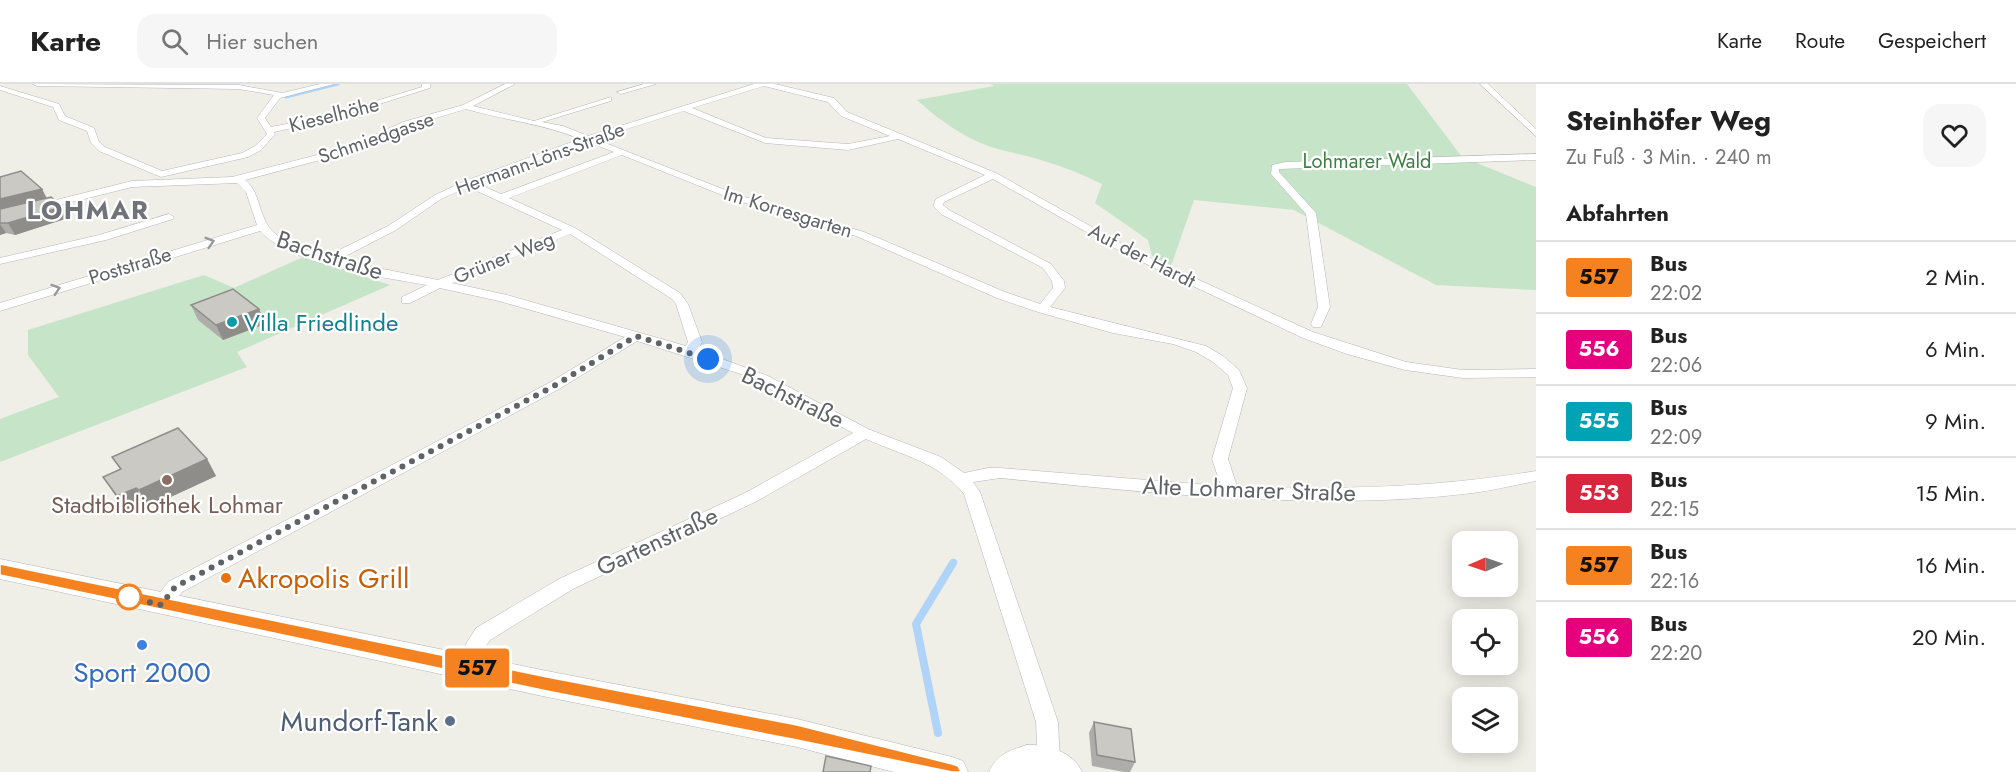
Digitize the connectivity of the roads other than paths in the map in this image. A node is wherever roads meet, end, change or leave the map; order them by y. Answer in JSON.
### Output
{"nodes":[{"id":1,"x":37,"y":84,"type":"edge"},
{"id":2,"x":330,"y":84,"type":"edge"},
{"id":3,"x":426,"y":84,"type":"edge"},
{"id":4,"x":511,"y":84,"type":"edge"},
{"id":5,"x":652,"y":84,"type":"edge"},
{"id":6,"x":761,"y":84,"type":"edge"},
{"id":7,"x":766,"y":84,"type":"edge"},
{"id":8,"x":1484,"y":84,"type":"edge"},
{"id":9,"x":0,"y":88,"type":"edge"},
{"id":10,"x":621,"y":92,"type":"dead end"},
{"id":11,"x":277,"y":96,"type":"junction"},
{"id":12,"x":608,"y":99,"type":"dead end"},
{"id":13,"x":466,"y":107,"type":"junction"},
{"id":14,"x":684,"y":108,"type":"junction"},
{"id":15,"x":532,"y":123,"type":"junction"},
{"id":16,"x":270,"y":130,"type":"junction"},
{"id":17,"x":1536,"y":134,"type":"edge"},
{"id":18,"x":895,"y":137,"type":"junction"},
{"id":19,"x":590,"y":138,"type":"junction"},
{"id":20,"x":620,"y":153,"type":"junction"},
{"id":21,"x":1536,"y":157,"type":"edge"},
{"id":22,"x":230,"y":160,"type":"junction"},
{"id":23,"x":161,"y":174,"type":"junction"},
{"id":24,"x":993,"y":175,"type":"junction"},
{"id":25,"x":249,"y":176,"type":"junction"},
{"id":26,"x":236,"y":179,"type":"junction"},
{"id":27,"x":152,"y":182,"type":"junction"},
{"id":28,"x":468,"y":183,"type":"junction"},
{"id":29,"x":502,"y":197,"type":"junction"},
{"id":30,"x":0,"y":217,"type":"edge"},
{"id":31,"x":169,"y":217,"type":"dead end"},
{"id":32,"x":261,"y":227,"type":"junction"},
{"id":33,"x":571,"y":230,"type":"junction"},
{"id":34,"x":331,"y":259,"type":"junction"},
{"id":35,"x":0,"y":261,"type":"edge"},
{"id":36,"x":436,"y":285,"type":"junction"},
{"id":37,"x":406,"y":300,"type":"dead end"},
{"id":38,"x":0,"y":307,"type":"edge"},
{"id":39,"x":1042,"y":309,"type":"junction"},
{"id":40,"x":1317,"y":324,"type":"dead end"},
{"id":41,"x":636,"y":336,"type":"junction"},
{"id":42,"x":690,"y":353,"type":"junction"},
{"id":43,"x":1536,"y":373,"type":"edge"},
{"id":44,"x":865,"y":433,"type":"junction"},
{"id":45,"x":1536,"y":476,"type":"edge"},
{"id":46,"x":963,"y":479,"type":"junction"},
{"id":47,"x":1231,"y":492,"type":"junction"},
{"id":48,"x":0,"y":569,"type":"edge"},
{"id":49,"x":161,"y":605,"type":"junction"},
{"id":50,"x":463,"y":665,"type":"junction"},
{"id":51,"x":1058,"y":767,"type":"edge"},
{"id":52,"x":943,"y":770,"type":"edge"},
{"id":53,"x":1005,"y":772,"type":"edge"}],
"edges":[{"from":1,"to":11,"type":"street"},
{"from":2,"to":11,"type":"street"},
{"from":3,"to":16,"type":"street","name":"Kieselhöhe"},
{"from":4,"to":13,"type":"street","name":"Schmiedgasse"},
{"from":5,"to":10,"type":"street"},
{"from":6,"to":14,"type":"street","name":"Hermann-Löns-Straße"},
{"from":7,"to":18,"type":"street","name":"Auf der Hardt"},
{"from":8,"to":17,"type":"street"},
{"from":9,"to":23,"type":"street"},
{"from":11,"to":16,"type":"street"},
{"from":12,"to":15,"type":"street"},
{"from":13,"to":15,"type":"street","name":"Im Korresgarten"},
{"from":13,"to":25,"type":"street","name":"Schmiedgasse"},
{"from":14,"to":18,"type":"street"},
{"from":14,"to":19,"type":"street","name":"Hermann-Löns-Straße"},
{"from":15,"to":19,"type":"street","name":"Im Korresgarten"},
{"from":16,"to":22,"type":"street"},
{"from":18,"to":24,"type":"street","name":"Auf der Hardt"},
{"from":19,"to":20,"type":"street","name":"Im Korresgarten"},
{"from":19,"to":28,"type":"street","name":"Hermann-Löns-Straße"},
{"from":20,"to":29,"type":"street"},
{"from":20,"to":39,"type":"street","name":"Im Korresgarten"},
{"from":21,"to":40,"type":"street"},
{"from":22,"to":23,"type":"street"},
{"from":22,"to":25,"type":"street"},
{"from":23,"to":27,"type":"street"},
{"from":24,"to":39,"type":"street"},
{"from":24,"to":43,"type":"street","name":"Auf der Hardt"},
{"from":25,"to":26,"type":"street","name":"Schmiedgasse"},
{"from":26,"to":27,"type":"street"},
{"from":26,"to":32,"type":"street","name":"Bachstraße"},
{"from":27,"to":30,"type":"street"},
{"from":28,"to":29,"type":"street"},
{"from":28,"to":34,"type":"street","name":"Hermann-Löns-Straße"},
{"from":29,"to":33,"type":"street"},
{"from":31,"to":35,"type":"street"},
{"from":32,"to":34,"type":"street","name":"Bachstraße"},
{"from":38,"to":32,"type":"street","name":"Poststraße","one_way":true},
{"from":33,"to":36,"type":"street","name":"Grüner Weg"},
{"from":33,"to":42,"type":"street"},
{"from":34,"to":36,"type":"street","name":"Bachstraße"},
{"from":36,"to":37,"type":"street","name":"Grüner Weg"},
{"from":36,"to":41,"type":"street","name":"Bachstraße"},
{"from":39,"to":47,"type":"street","name":"Im Korresgarten"},
{"from":41,"to":42,"type":"street","name":"Bachstraße"},
{"from":41,"to":49,"type":"street"},
{"from":42,"to":44,"type":"street","name":"Bachstraße"},
{"from":44,"to":46,"type":"street","name":"Bachstraße"},
{"from":44,"to":50,"type":"street","name":"Gartenstraße"},
{"from":45,"to":47,"type":"street","name":"Alte Lohmarer Straße"},
{"from":46,"to":47,"type":"street","name":"Alte Lohmarer Straße"},
{"from":46,"to":51,"type":"street","name":"Bachstraße"},
{"from":48,"to":49,"type":"main road"},
{"from":49,"to":50,"type":"main road"},
{"from":50,"to":52,"type":"main road"},
{"from":51,"to":53,"type":"main road"}]}
